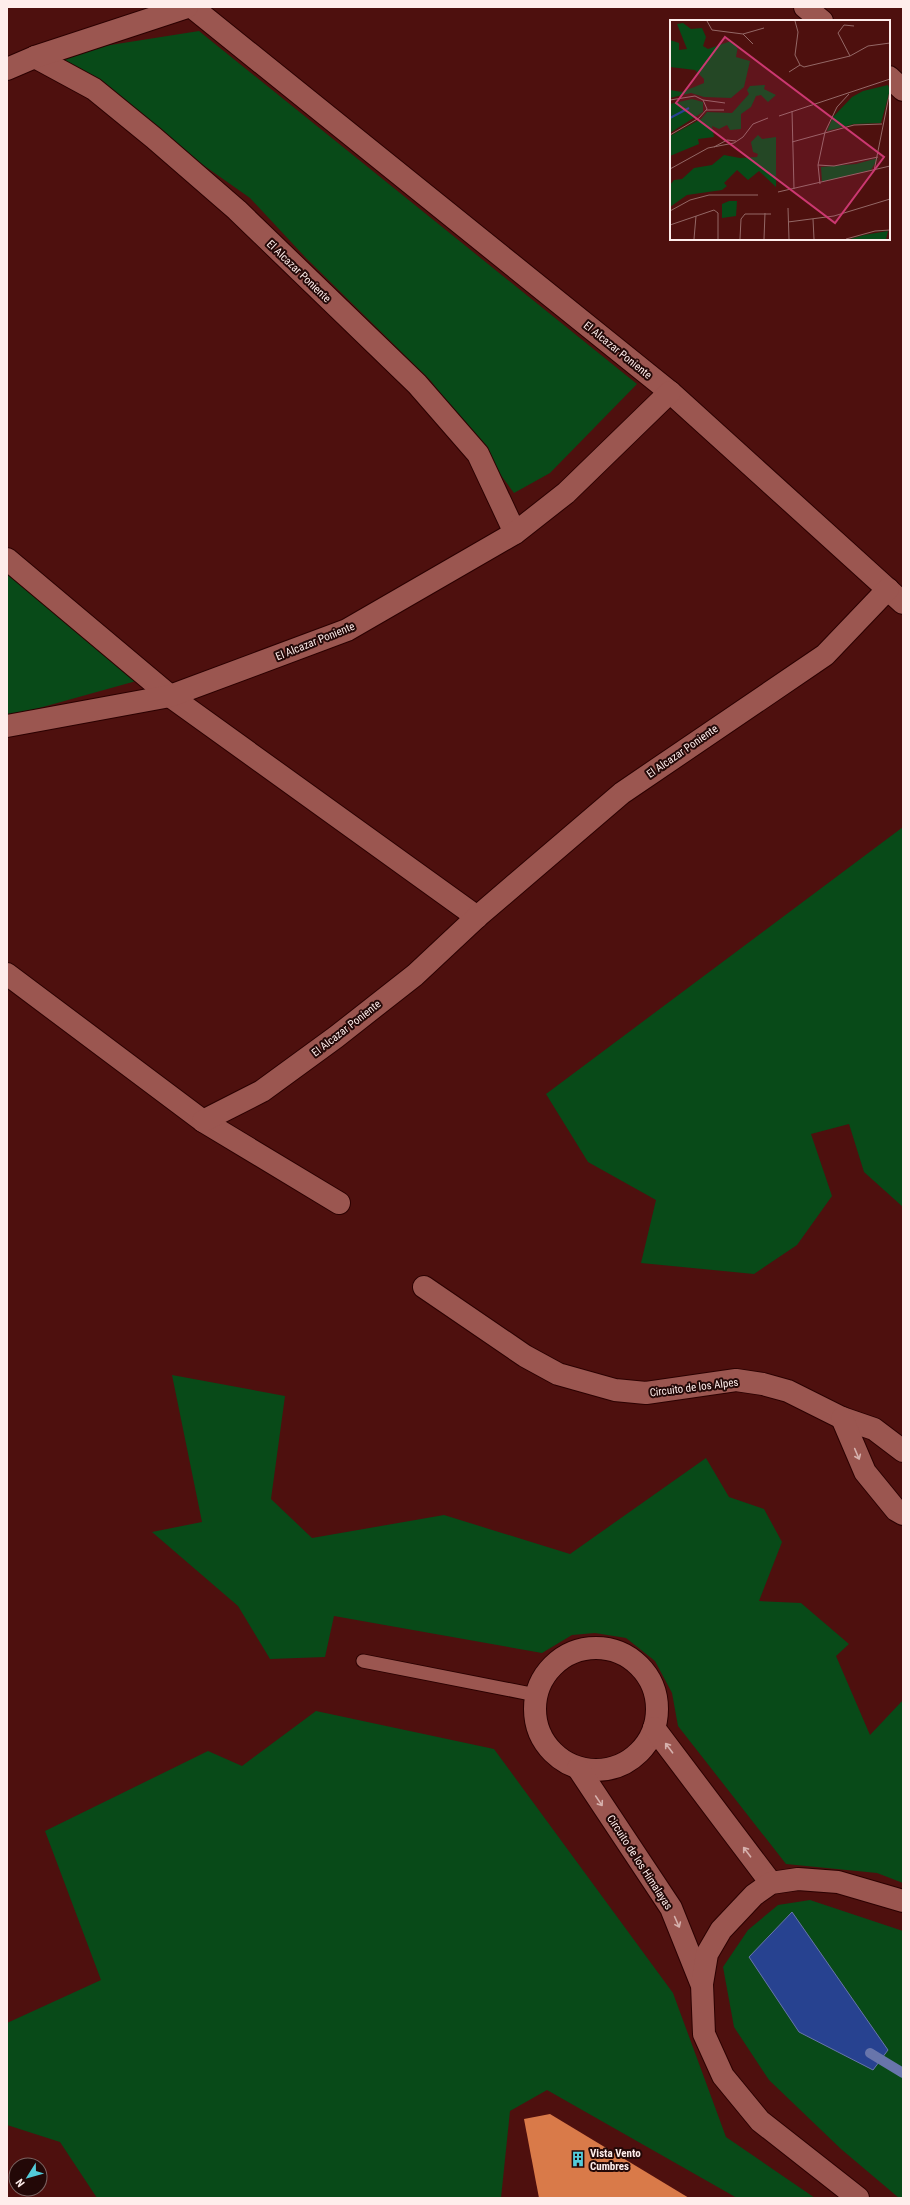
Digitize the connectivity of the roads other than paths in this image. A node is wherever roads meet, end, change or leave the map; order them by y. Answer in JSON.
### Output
{"nodes":[{"id":1,"x":187,"y":7,"type":"edge"},
{"id":2,"x":192,"y":7,"type":"edge"},
{"id":3,"x":805,"y":7,"type":"edge"},
{"id":4,"x":821,"y":20,"type":"edge"},
{"id":5,"x":34,"y":57,"type":"junction"},
{"id":6,"x":7,"y":69,"type":"edge"},
{"id":7,"x":890,"y":78,"type":"edge"},
{"id":8,"x":903,"y":90,"type":"edge"},
{"id":9,"x":670,"y":392,"type":"junction"},
{"id":10,"x":515,"y":532,"type":"junction"},
{"id":11,"x":7,"y":560,"type":"edge"},
{"id":12,"x":895,"y":596,"type":"edge"},
{"id":13,"x":170,"y":696,"type":"junction"},
{"id":14,"x":7,"y":726,"type":"edge"},
{"id":15,"x":477,"y":917,"type":"junction"},
{"id":16,"x":7,"y":974,"type":"edge"},
{"id":17,"x":203,"y":1121,"type":"junction"},
{"id":18,"x":339,"y":1203,"type":"dead end"},
{"id":19,"x":424,"y":1286,"type":"dead end"},
{"id":20,"x":842,"y":1418,"type":"junction"},
{"id":21,"x":903,"y":1451,"type":"edge"},
{"id":22,"x":903,"y":1514,"type":"edge"},
{"id":23,"x":363,"y":1662,"type":"dead end"},
{"id":24,"x":536,"y":1695,"type":"junction"},
{"id":25,"x":654,"y":1728,"type":"junction"},
{"id":26,"x":578,"y":1768,"type":"junction"},
{"id":27,"x":771,"y":1883,"type":"junction"},
{"id":28,"x":903,"y":1902,"type":"edge"},
{"id":29,"x":702,"y":1984,"type":"junction"},
{"id":30,"x":858,"y":2198,"type":"edge"}],
"edges":[{"from":1,"to":5,"type":"street"},
{"from":2,"to":9,"type":"street","name":"El Alcazar Poniente"},
{"from":3,"to":4,"type":"street"},
{"from":5,"to":6,"type":"street"},
{"from":5,"to":10,"type":"street","name":"El Alcazar Poniente"},
{"from":7,"to":8,"type":"street"},
{"from":9,"to":10,"type":"street","name":"El Alcazar Poniente"},
{"from":9,"to":12,"type":"street","name":"El Alcazar Poniente"},
{"from":10,"to":13,"type":"street","name":"El Alcazar Poniente"},
{"from":11,"to":13,"type":"street"},
{"from":12,"to":15,"type":"street","name":"El Alcazar Poniente"},
{"from":13,"to":14,"type":"street","name":"El Alcazar Poniente"},
{"from":13,"to":15,"type":"street"},
{"from":15,"to":17,"type":"street","name":"El Alcazar Poniente"},
{"from":16,"to":17,"type":"street"},
{"from":17,"to":18,"type":"street"},
{"from":19,"to":20,"type":"street","name":"Circuito de los Alpes"},
{"from":20,"to":21,"type":"street","name":"Circuito de los Alpes"},
{"from":20,"to":22,"type":"street","one_way":true},
{"from":23,"to":24,"type":"lane"},
{"from":24,"to":25,"type":"street"},
{"from":24,"to":26,"type":"street"},
{"from":25,"to":26,"type":"street"},
{"from":27,"to":25,"type":"street","one_way":true},
{"from":26,"to":29,"type":"street","name":"Circuito de los Himalayas","one_way":true},
{"from":27,"to":28,"type":"street","name":"Circuito de los Himalayas"},
{"from":27,"to":29,"type":"street","name":"Circuito de los Himalayas"},
{"from":29,"to":30,"type":"street","name":"Circuito de los Himalayas"}]}
